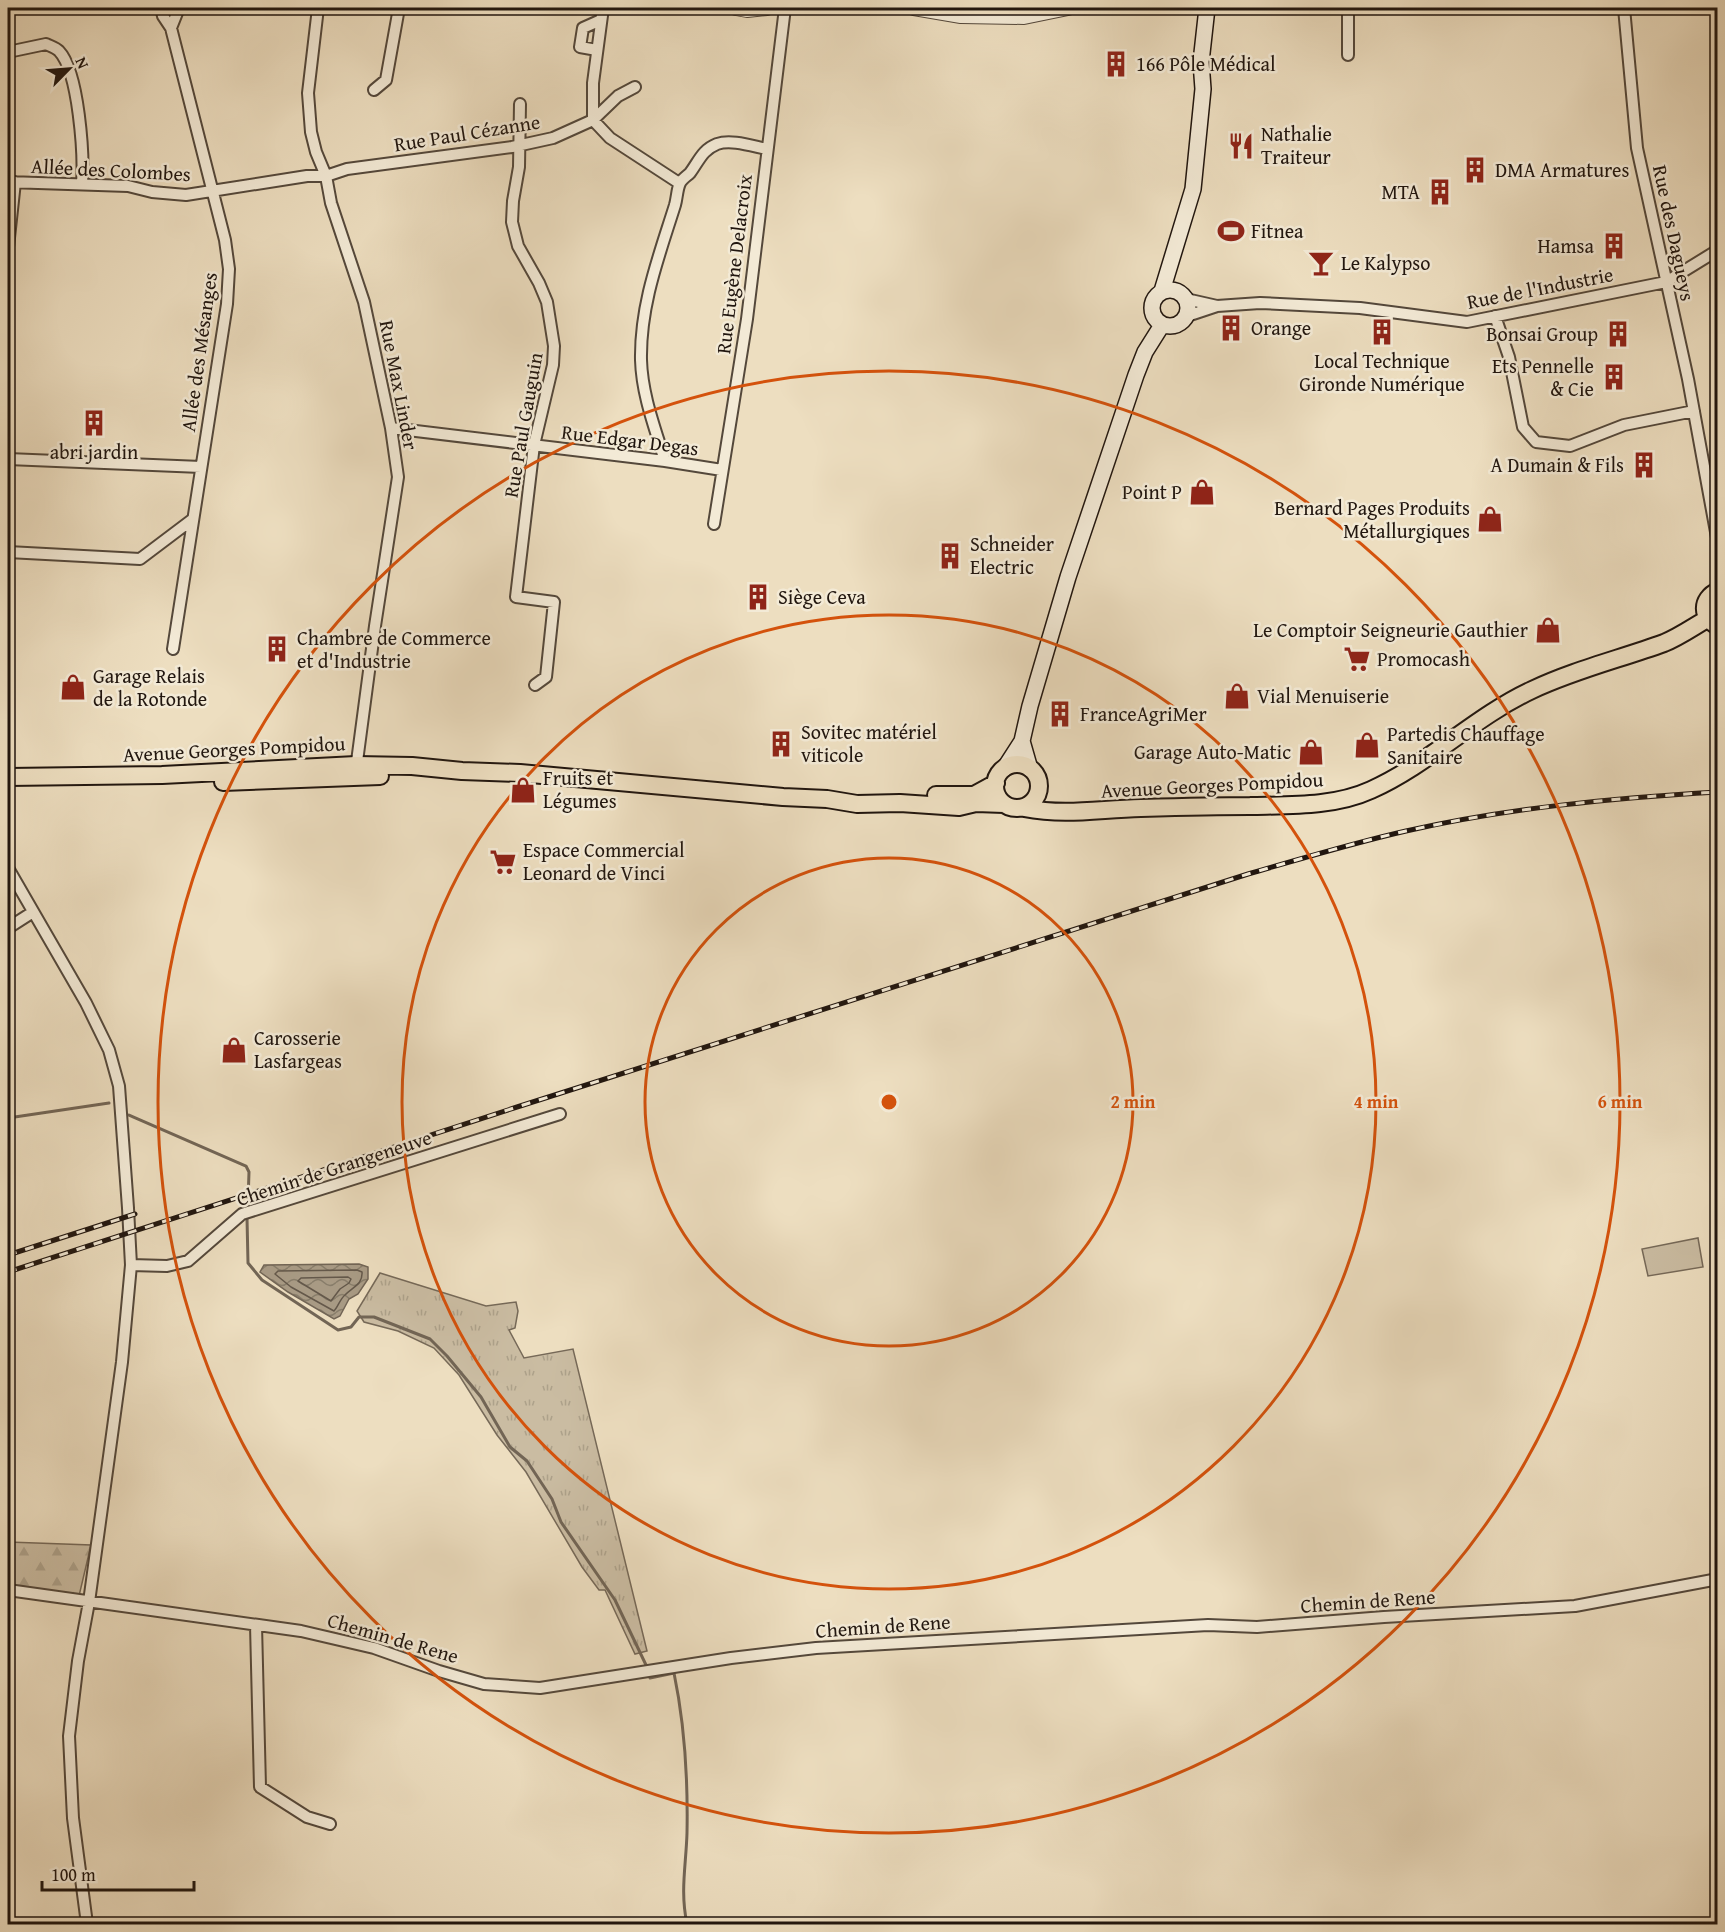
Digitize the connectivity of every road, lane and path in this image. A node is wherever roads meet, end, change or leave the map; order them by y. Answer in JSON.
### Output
{"nodes":[{"id":1,"x":161,"y":8,"type":"edge"},
{"id":2,"x":175,"y":8,"type":"edge"},
{"id":3,"x":318,"y":8,"type":"edge"},
{"id":4,"x":399,"y":8,"type":"edge"},
{"id":5,"x":603,"y":8,"type":"edge"},
{"id":6,"x":736,"y":8,"type":"edge"},
{"id":7,"x":767,"y":8,"type":"edge"},
{"id":8,"x":785,"y":8,"type":"edge"},
{"id":9,"x":914,"y":8,"type":"edge"},
{"id":10,"x":1068,"y":8,"type":"edge"},
{"id":11,"x":1207,"y":8,"type":"edge"},
{"id":12,"x":1348,"y":8,"type":"edge"},
{"id":13,"x":1624,"y":8,"type":"edge"},
{"id":14,"x":601,"y":20,"type":"junction"},
{"id":15,"x":171,"y":28,"type":"junction"},
{"id":16,"x":597,"y":50,"type":"junction"},
{"id":17,"x":8,"y":51,"type":"edge"},
{"id":18,"x":1348,"y":55,"type":"dead end"},
{"id":19,"x":635,"y":87,"type":"dead end"},
{"id":20,"x":374,"y":90,"type":"dead end"},
{"id":21,"x":520,"y":104,"type":"dead end"},
{"id":22,"x":593,"y":120,"type":"junction"},
{"id":23,"x":520,"y":145,"type":"junction"},
{"id":24,"x":766,"y":149,"type":"junction"},
{"id":25,"x":326,"y":176,"type":"junction"},
{"id":26,"x":11,"y":182,"type":"edge"},
{"id":27,"x":679,"y":183,"type":"junction"},
{"id":28,"x":82,"y":184,"type":"junction"},
{"id":29,"x":213,"y":191,"type":"junction"},
{"id":30,"x":8,"y":247,"type":"edge"},
{"id":31,"x":1718,"y":250,"type":"edge"},
{"id":32,"x":1175,"y":253,"type":"junction"},
{"id":33,"x":1666,"y":282,"type":"junction"},
{"id":34,"x":1162,"y":291,"type":"junction"},
{"id":35,"x":1183,"y":296,"type":"junction"},
{"id":36,"x":1217,"y":306,"type":"junction"},
{"id":37,"x":1187,"y":316,"type":"junction"},
{"id":38,"x":1495,"y":316,"type":"junction"},
{"id":39,"x":1162,"y":325,"type":"junction"},
{"id":40,"x":1694,"y":411,"type":"junction"},
{"id":41,"x":391,"y":428,"type":"junction"},
{"id":42,"x":534,"y":445,"type":"junction"},
{"id":43,"x":8,"y":459,"type":"edge"},
{"id":44,"x":665,"y":461,"type":"junction"},
{"id":45,"x":201,"y":467,"type":"junction"},
{"id":46,"x":722,"y":470,"type":"junction"},
{"id":47,"x":193,"y":519,"type":"junction"},
{"id":48,"x":714,"y":524,"type":"dead end"},
{"id":49,"x":1717,"y":538,"type":"edge"},
{"id":50,"x":8,"y":552,"type":"edge"},
{"id":51,"x":1718,"y":591,"type":"edge"},
{"id":52,"x":1712,"y":622,"type":"edge"},
{"id":53,"x":173,"y":650,"type":"dead end"},
{"id":54,"x":535,"y":685,"type":"dead end"},
{"id":55,"x":1022,"y":741,"type":"junction"},
{"id":56,"x":1030,"y":769,"type":"junction"},
{"id":57,"x":355,"y":770,"type":"junction"},
{"id":58,"x":1000,"y":776,"type":"junction"},
{"id":59,"x":8,"y":777,"type":"edge"},
{"id":60,"x":8,"y":785,"type":"edge"},
{"id":61,"x":1039,"y":787,"type":"junction"},
{"id":62,"x":827,"y":799,"type":"junction"},
{"id":63,"x":1004,"y":804,"type":"junction"},
{"id":64,"x":1024,"y":808,"type":"junction"},
{"id":65,"x":1070,"y":813,"type":"junction"},
{"id":66,"x":8,"y":868,"type":"edge"},
{"id":67,"x":33,"y":912,"type":"junction"},
{"id":68,"x":8,"y":928,"type":"edge"},
{"id":69,"x":560,"y":1114,"type":"dead end"},
{"id":70,"x":131,"y":1266,"type":"junction"},
{"id":71,"x":1718,"y":1579,"type":"edge"},
{"id":72,"x":8,"y":1590,"type":"edge"},
{"id":73,"x":88,"y":1602,"type":"junction"},
{"id":74,"x":256,"y":1625,"type":"junction"},
{"id":75,"x":330,"y":1824,"type":"dead end"},
{"id":76,"x":87,"y":1924,"type":"edge"}],
"edges":[{"from":1,"to":15,"type":"street","name":"Allée des Mésanges"},
{"from":2,"to":15,"type":"street","name":"Allée des Mésanges"},
{"from":3,"to":25,"type":"street","name":"Rue Max Linder"},
{"from":4,"to":20,"type":"street"},
{"from":5,"to":14,"type":"street"},
{"from":6,"to":7,"type":"street"},
{"from":8,"to":24,"type":"street","name":"Rue Eugène Delacroix"},
{"from":9,"to":10,"type":"street"},
{"from":11,"to":32,"type":"main road"},
{"from":12,"to":18,"type":"street"},
{"from":13,"to":33,"type":"street","name":"Rue des Dagueys"},
{"from":14,"to":16,"type":"street"},
{"from":14,"to":16,"type":"street"},
{"from":15,"to":29,"type":"street","name":"Allée des Mésanges"},
{"from":16,"to":22,"type":"street"},
{"from":17,"to":28,"type":"street"},
{"from":19,"to":22,"type":"street","name":"Rue Paul Cézanne"},
{"from":21,"to":23,"type":"street","name":"Rue Paul Gauguin"},
{"from":22,"to":23,"type":"street","name":"Rue Paul Cézanne"},
{"from":22,"to":27,"type":"street"},
{"from":23,"to":25,"type":"street","name":"Rue Paul Cézanne"},
{"from":23,"to":42,"type":"street","name":"Rue Paul Gauguin"},
{"from":24,"to":27,"type":"street"},
{"from":24,"to":46,"type":"street","name":"Rue Eugène Delacroix"},
{"from":25,"to":29,"type":"street","name":"Rue Paul Cézanne"},
{"from":25,"to":41,"type":"street","name":"Rue Max Linder"},
{"from":26,"to":28,"type":"street","name":"Allée des Colombes"},
{"from":26,"to":30,"type":"street"},
{"from":27,"to":44,"type":"street"},
{"from":28,"to":29,"type":"street","name":"Allée des Colombes"},
{"from":29,"to":45,"type":"street","name":"Allée des Mésanges"},
{"from":31,"to":33,"type":"street","name":"Rue de l'Industrie"},
{"from":32,"to":34,"type":"main road"},
{"from":32,"to":35,"type":"main road"},
{"from":33,"to":38,"type":"street","name":"Rue de l'Industrie"},
{"from":33,"to":40,"type":"street","name":"Rue des Dagueys"},
{"from":34,"to":35,"type":"main road"},
{"from":34,"to":39,"type":"main road"},
{"from":35,"to":36,"type":"street","name":"Rue de l'Industrie"},
{"from":35,"to":37,"type":"main road"},
{"from":36,"to":37,"type":"street","name":"Rue de l'Industrie"},
{"from":36,"to":38,"type":"street","name":"Rue de l'Industrie"},
{"from":37,"to":39,"type":"main road"},
{"from":38,"to":40,"type":"street"},
{"from":39,"to":55,"type":"main road"},
{"from":40,"to":49,"type":"street","name":"Rue des Dagueys"},
{"from":41,"to":42,"type":"street","name":"Rue Edgar Degas"},
{"from":41,"to":57,"type":"street","name":"Rue Max Linder"},
{"from":42,"to":44,"type":"street","name":"Rue Edgar Degas"},
{"from":42,"to":54,"type":"street","name":"Rue Paul Gauguin"},
{"from":43,"to":45,"type":"street"},
{"from":44,"to":46,"type":"street","name":"Rue Edgar Degas"},
{"from":45,"to":47,"type":"street","name":"Allée des Mésanges"},
{"from":46,"to":48,"type":"street","name":"Rue Eugène Delacroix"},
{"from":47,"to":50,"type":"street"},
{"from":47,"to":53,"type":"street","name":"Allée des Mésanges"},
{"from":51,"to":52,"type":"main road"},
{"from":52,"to":65,"type":"main road","name":"Avenue Georges Pompidou"},
{"from":55,"to":56,"type":"main road"},
{"from":55,"to":58,"type":"main road"},
{"from":56,"to":58,"type":"main road"},
{"from":56,"to":61,"type":"main road"},
{"from":57,"to":59,"type":"main road","name":"Avenue Georges Pompidou"},
{"from":57,"to":60,"type":"main road","name":"Avenue Georges Pompidou"},
{"from":57,"to":62,"type":"main road","name":"Avenue Georges Pompidou"},
{"from":58,"to":62,"type":"main road","name":"Avenue Georges Pompidou"},
{"from":58,"to":63,"type":"main road"},
{"from":61,"to":64,"type":"main road"},
{"from":61,"to":65,"type":"main road"},
{"from":62,"to":63,"type":"main road","name":"Avenue Georges Pompidou"},
{"from":63,"to":64,"type":"main road"},
{"from":64,"to":65,"type":"main road","name":"Avenue Georges Pompidou"},
{"from":66,"to":67,"type":"street"},
{"from":67,"to":68,"type":"street"},
{"from":67,"to":70,"type":"street"},
{"from":69,"to":70,"type":"street","name":"Chemin de Grangeneuve"},
{"from":70,"to":73,"type":"street"},
{"from":71,"to":74,"type":"street","name":"Chemin de Rene"},
{"from":72,"to":73,"type":"street","name":"Chemin de Rene"},
{"from":73,"to":74,"type":"street","name":"Chemin de Rene"},
{"from":73,"to":76,"type":"street"},
{"from":74,"to":75,"type":"street"}]}
